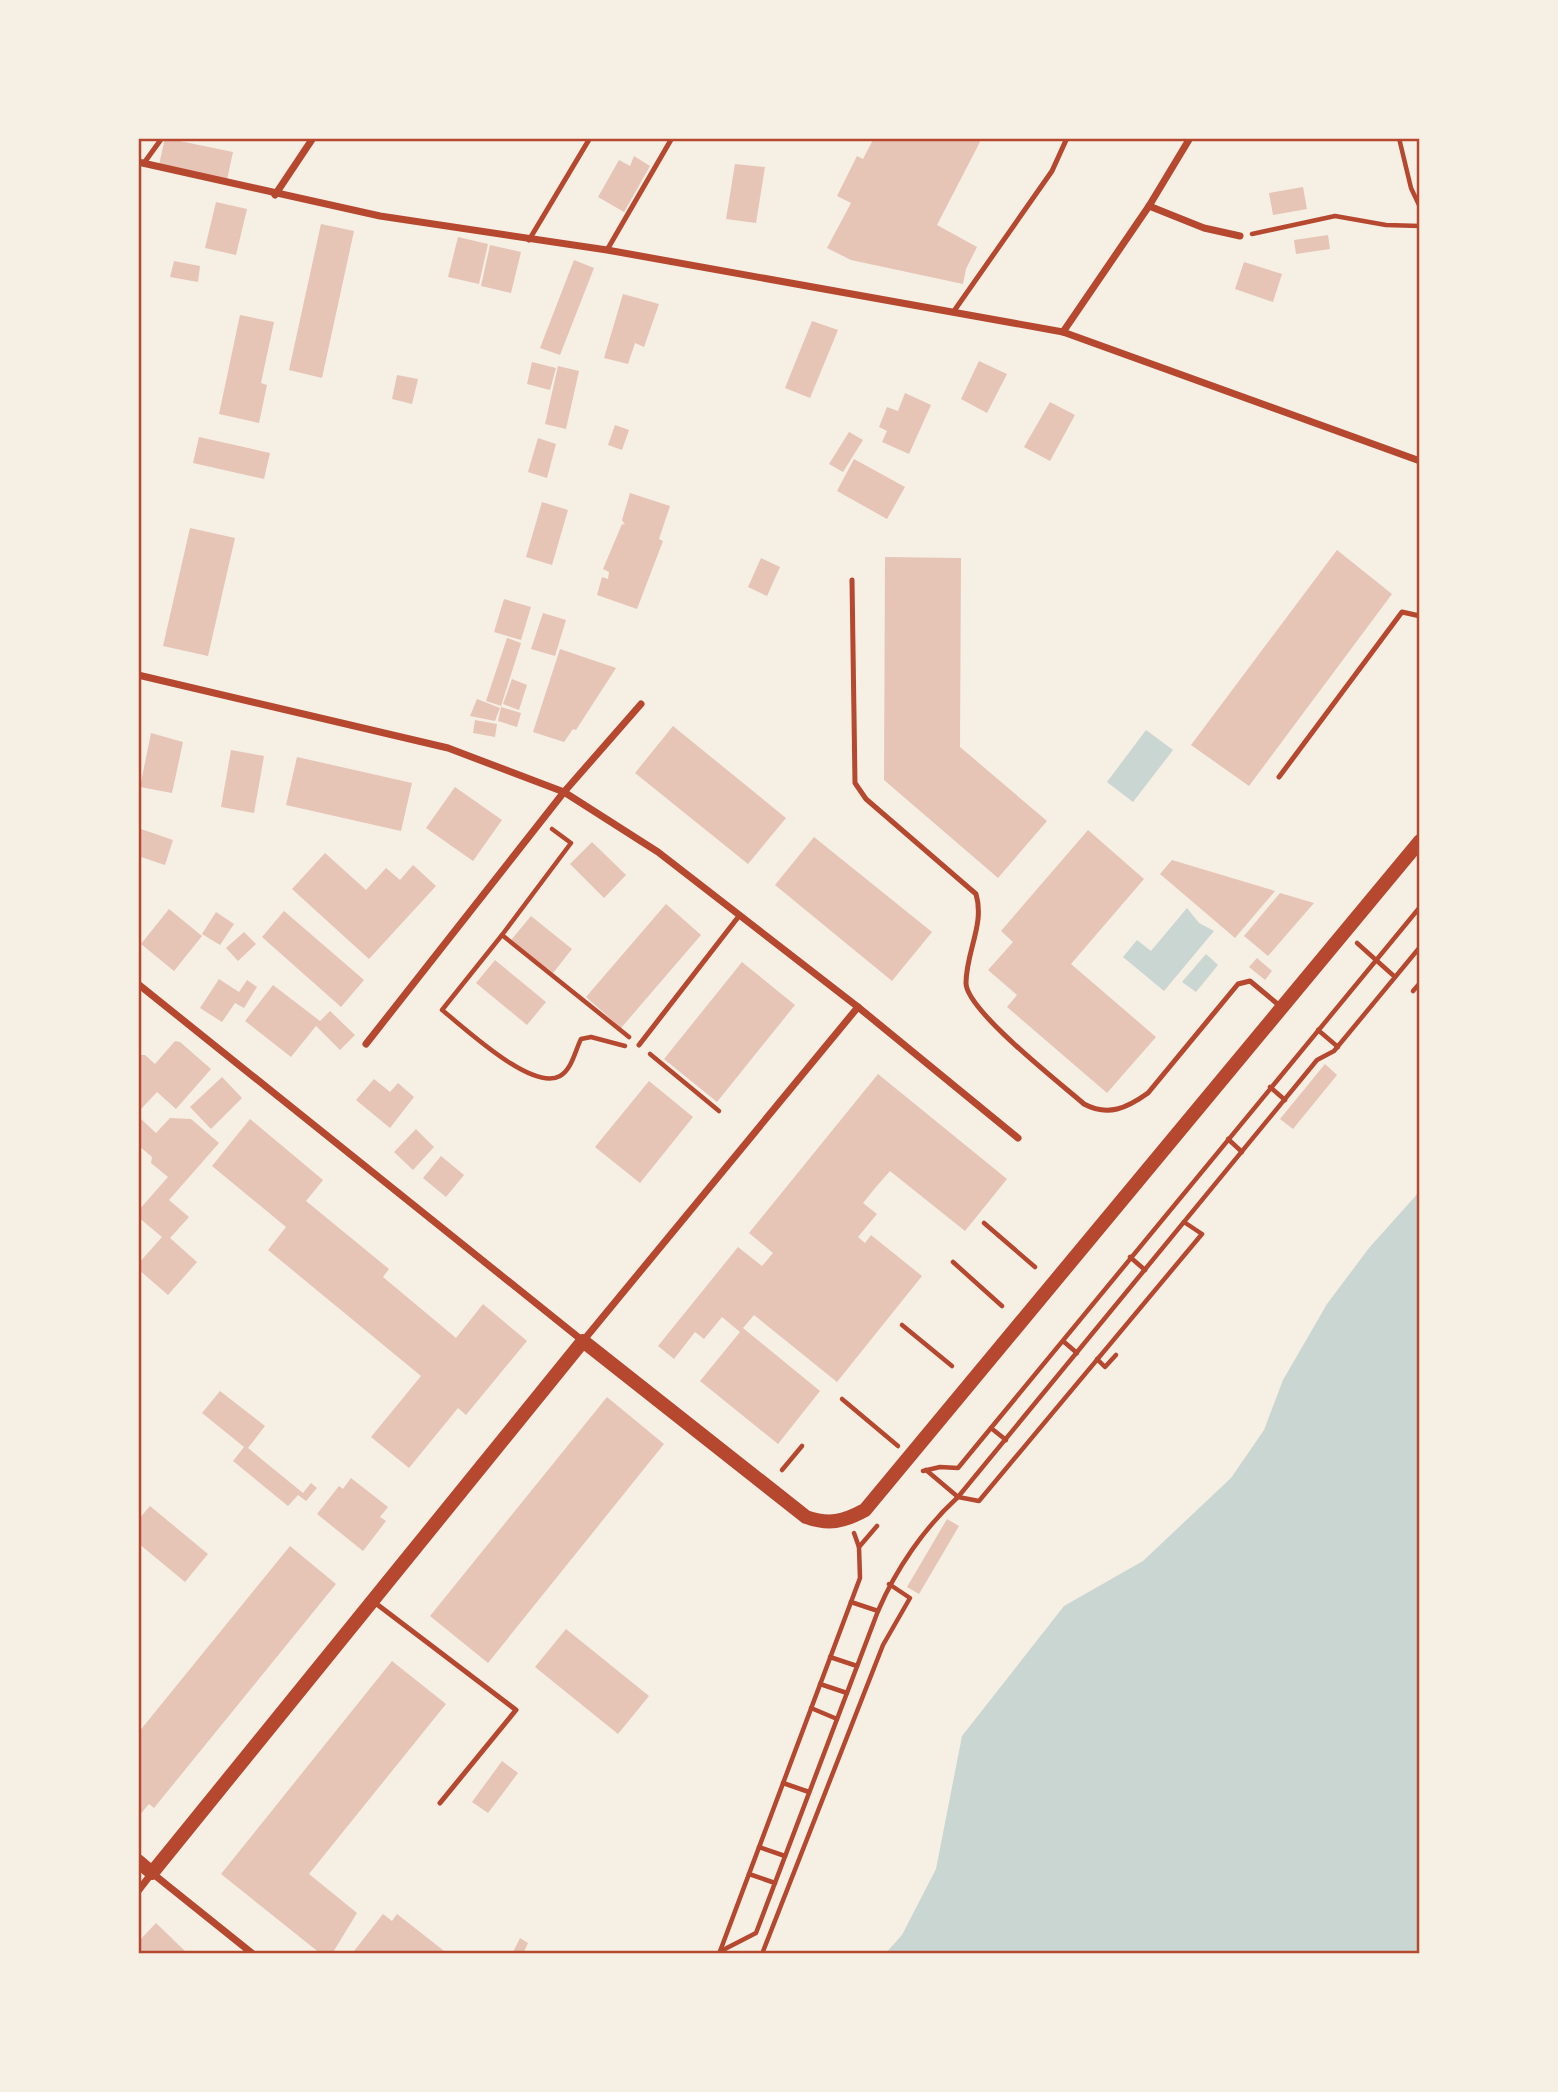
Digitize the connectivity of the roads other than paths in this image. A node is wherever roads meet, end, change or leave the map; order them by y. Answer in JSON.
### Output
{"nodes":[{"id":1,"x":162,"y":138,"type":"edge"},
{"id":2,"x":313,"y":138,"type":"edge"},
{"id":3,"x":590,"y":138,"type":"edge"},
{"id":4,"x":672,"y":138,"type":"edge"},
{"id":5,"x":1067,"y":138,"type":"edge"},
{"id":6,"x":1190,"y":138,"type":"edge"},
{"id":7,"x":141,"y":162,"type":"edge"},
{"id":8,"x":275,"y":195,"type":"junction"},
{"id":9,"x":1149,"y":206,"type":"junction"},
{"id":10,"x":1240,"y":236,"type":"road end"},
{"id":11,"x":529,"y":240,"type":"junction"},
{"id":12,"x":607,"y":250,"type":"junction"},
{"id":13,"x":954,"y":312,"type":"junction"},
{"id":14,"x":1063,"y":332,"type":"junction"},
{"id":15,"x":1420,"y":461,"type":"edge"},
{"id":16,"x":852,"y":580,"type":"dead end"},
{"id":17,"x":1420,"y":616,"type":"edge"},
{"id":18,"x":138,"y":676,"type":"edge"},
{"id":19,"x":641,"y":704,"type":"dead end"},
{"id":20,"x":1279,"y":777,"type":"dead end"},
{"id":21,"x":564,"y":792,"type":"junction"},
{"id":22,"x":1420,"y":841,"type":"edge"},
{"id":23,"x":739,"y":916,"type":"junction"},
{"id":24,"x":138,"y":984,"type":"edge"},
{"id":25,"x":858,"y":1007,"type":"junction"},
{"id":26,"x":1282,"y":1008,"type":"junction"},
{"id":27,"x":366,"y":1044,"type":"dead end"},
{"id":28,"x":639,"y":1045,"type":"road end"},
{"id":29,"x":1018,"y":1138,"type":"dead end"},
{"id":30,"x":583,"y":1340,"type":"junction"},
{"id":31,"x":371,"y":1599,"type":"junction"},
{"id":32,"x":440,"y":1803,"type":"dead end"},
{"id":33,"x":138,"y":1861,"type":"edge"},
{"id":34,"x":152,"y":1873,"type":"junction"},
{"id":35,"x":138,"y":1891,"type":"edge"},
{"id":36,"x":253,"y":1954,"type":"edge"}],
"edges":[{"from":1,"to":7,"type":"lane"},
{"from":2,"to":8,"type":"street"},
{"from":3,"to":11,"type":"lane"},
{"from":4,"to":12,"type":"lane"},
{"from":5,"to":13,"type":"lane"},
{"from":6,"to":9,"type":"street"},
{"from":7,"to":8,"type":"street"},
{"from":8,"to":11,"type":"street"},
{"from":9,"to":10,"type":"street"},
{"from":9,"to":14,"type":"street"},
{"from":11,"to":12,"type":"street"},
{"from":12,"to":13,"type":"street"},
{"from":13,"to":14,"type":"street"},
{"from":14,"to":15,"type":"street"},
{"from":16,"to":26,"type":"lane"},
{"from":17,"to":20,"type":"lane"},
{"from":18,"to":21,"type":"street"},
{"from":19,"to":21,"type":"street"},
{"from":21,"to":23,"type":"street"},
{"from":21,"to":27,"type":"street"},
{"from":22,"to":26,"type":"main road"},
{"from":23,"to":25,"type":"street"},
{"from":23,"to":28,"type":"lane"},
{"from":24,"to":30,"type":"street"},
{"from":25,"to":29,"type":"street"},
{"from":25,"to":30,"type":"street"},
{"from":26,"to":30,"type":"main road"},
{"from":30,"to":31,"type":"main road"},
{"from":31,"to":32,"type":"lane"},
{"from":31,"to":34,"type":"main road"},
{"from":33,"to":34,"type":"main road"},
{"from":34,"to":35,"type":"street"},
{"from":34,"to":36,"type":"street"}]}
